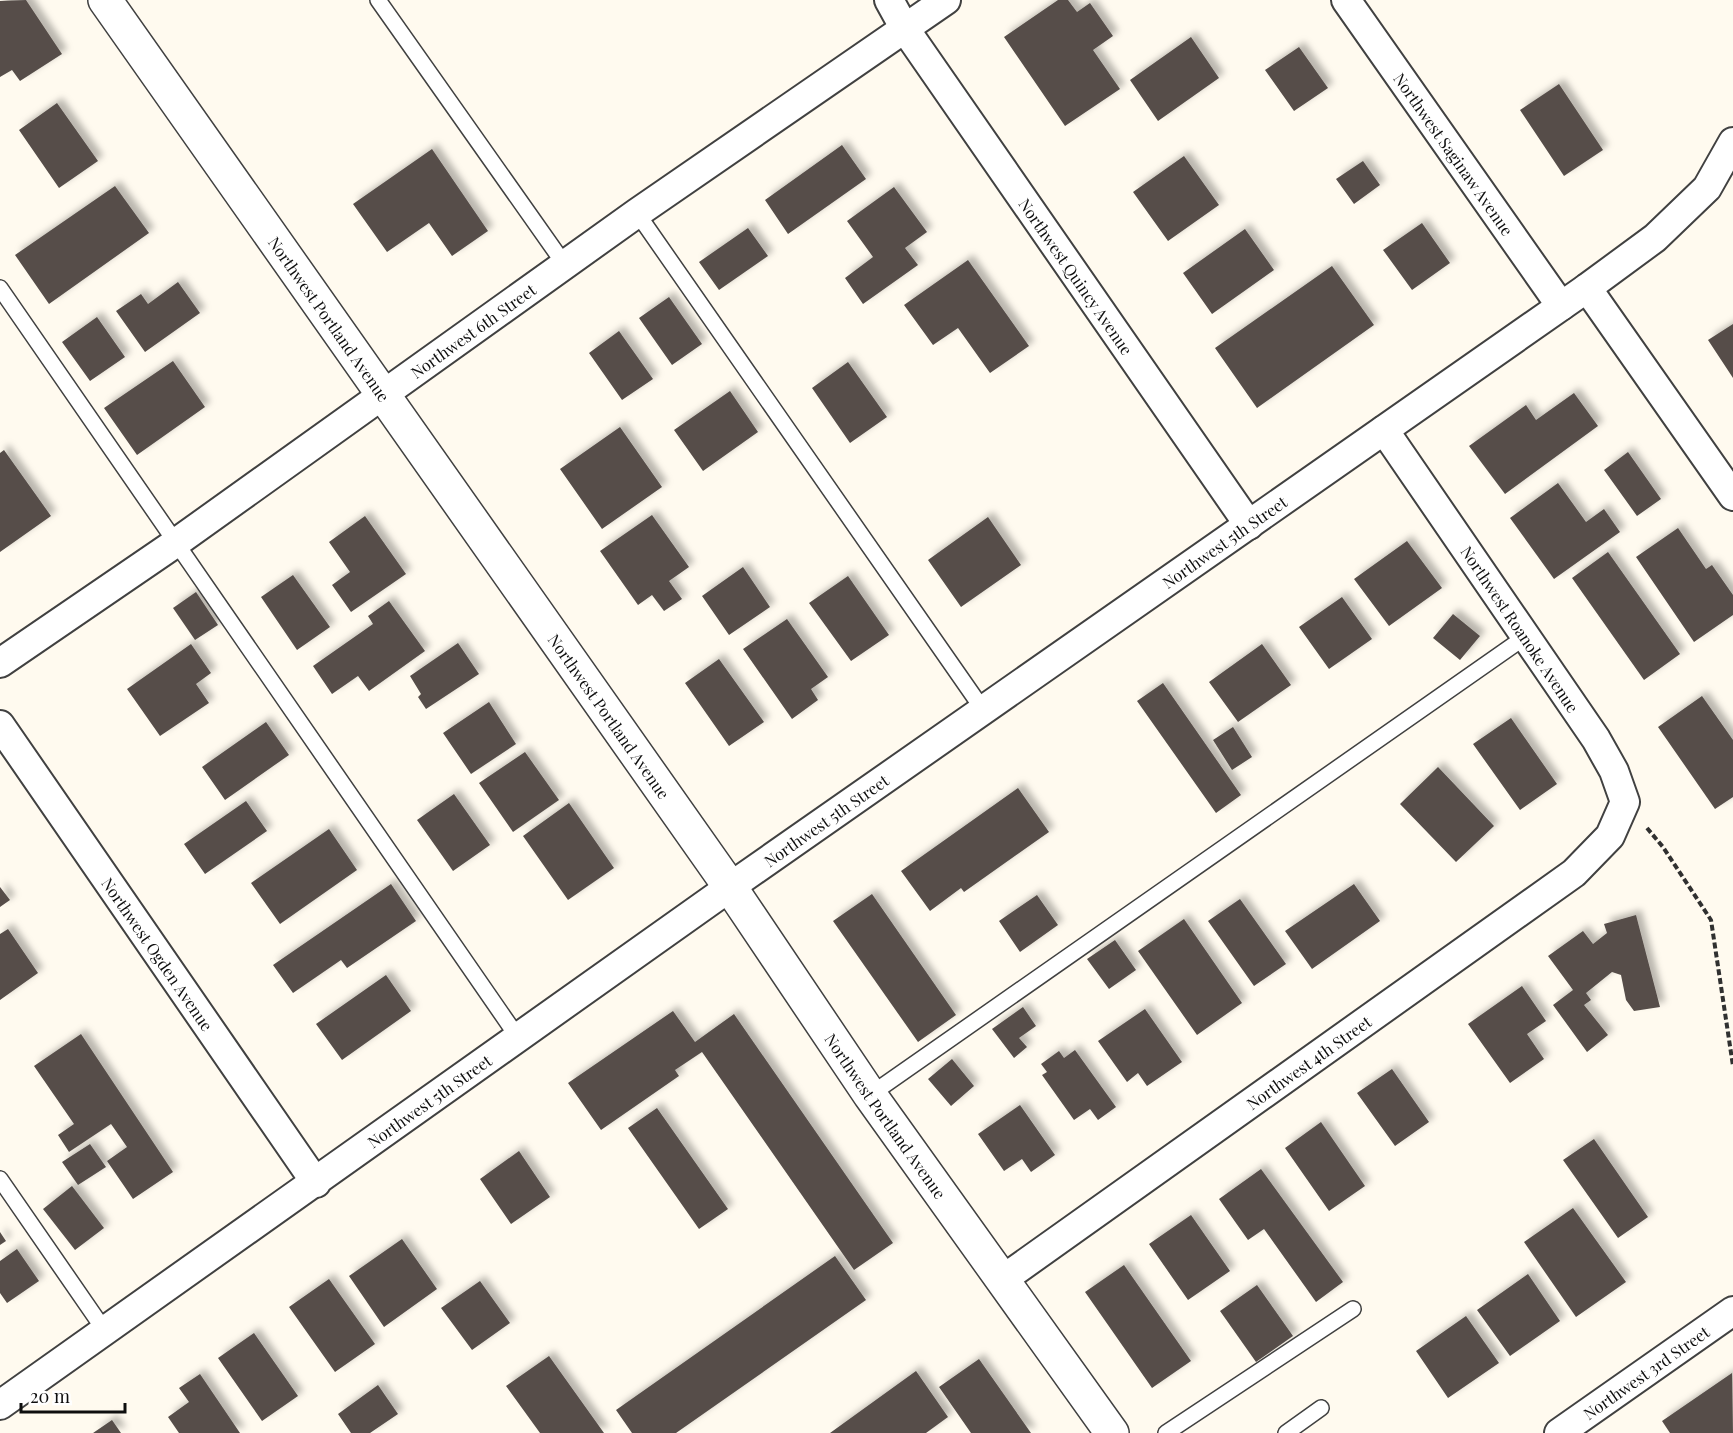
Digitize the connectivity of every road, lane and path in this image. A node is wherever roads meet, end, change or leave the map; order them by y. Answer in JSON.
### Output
{"nodes":[{"id":1,"x":105,"y":0,"type":"edge"},
{"id":2,"x":378,"y":0,"type":"edge"},
{"id":3,"x":889,"y":0,"type":"edge"},
{"id":4,"x":946,"y":0,"type":"edge"},
{"id":5,"x":1346,"y":0,"type":"edge"},
{"id":6,"x":905,"y":29,"type":"junction"},
{"id":7,"x":1733,"y":142,"type":"edge"},
{"id":8,"x":638,"y":213,"type":"junction"},
{"id":9,"x":565,"y":265,"type":"junction"},
{"id":10,"x":0,"y":288,"type":"edge"},
{"id":11,"x":1587,"y":288,"type":"junction"},
{"id":12,"x":1561,"y":306,"type":"junction"},
{"id":13,"x":384,"y":395,"type":"junction"},
{"id":14,"x":1384,"y":430,"type":"junction"},
{"id":15,"x":1733,"y":496,"type":"edge"},
{"id":16,"x":1249,"y":525,"type":"junction"},
{"id":17,"x":177,"y":542,"type":"junction"},
{"id":18,"x":1525,"y":637,"type":"junction"},
{"id":19,"x":0,"y":663,"type":"edge"},
{"id":20,"x":984,"y":711,"type":"junction"},
{"id":21,"x":0,"y":725,"type":"edge"},
{"id":22,"x":1625,"y":802,"type":"junction"},
{"id":23,"x":730,"y":887,"type":"junction"},
{"id":24,"x":519,"y":1039,"type":"junction"},
{"id":25,"x":1733,"y":1066,"type":"edge"},
{"id":26,"x":870,"y":1095,"type":"junction"},
{"id":27,"x":0,"y":1179,"type":"edge"},
{"id":28,"x":316,"y":1182,"type":"junction"},
{"id":29,"x":1002,"y":1280,"type":"junction"},
{"id":30,"x":1353,"y":1309,"type":"dead end"},
{"id":31,"x":1733,"y":1311,"type":"edge"},
{"id":32,"x":105,"y":1331,"type":"junction"},
{"id":33,"x":0,"y":1405,"type":"edge"},
{"id":34,"x":1322,"y":1408,"type":"dead end"},
{"id":35,"x":1112,"y":1433,"type":"edge"},
{"id":36,"x":1166,"y":1433,"type":"edge"},
{"id":37,"x":1286,"y":1433,"type":"edge"},
{"id":38,"x":1559,"y":1433,"type":"edge"}],
"edges":[{"from":1,"to":13,"type":"street","name":"Northwest Portland Avenue"},
{"from":2,"to":9,"type":"lane"},
{"from":3,"to":6,"type":"street"},
{"from":4,"to":6,"type":"street","name":"Northwest 6th Street"},
{"from":5,"to":12,"type":"street","name":"Northwest Saginaw Avenue"},
{"from":6,"to":8,"type":"street","name":"Northwest 6th Street"},
{"from":6,"to":16,"type":"street","name":"Northwest Quincy Avenue"},
{"from":7,"to":11,"type":"street","name":"Northwest 5th Street"},
{"from":8,"to":9,"type":"street","name":"Northwest 6th Street"},
{"from":8,"to":20,"type":"lane"},
{"from":9,"to":13,"type":"street","name":"Northwest 6th Street"},
{"from":10,"to":17,"type":"lane"},
{"from":11,"to":12,"type":"street","name":"Northwest 5th Street"},
{"from":11,"to":15,"type":"street"},
{"from":12,"to":14,"type":"street","name":"Northwest 5th Street"},
{"from":13,"to":17,"type":"street","name":"Northwest 6th Street"},
{"from":13,"to":23,"type":"street","name":"Northwest Portland Avenue"},
{"from":14,"to":16,"type":"street","name":"Northwest 5th Street"},
{"from":14,"to":18,"type":"street","name":"Northwest Roanoke Avenue"},
{"from":16,"to":20,"type":"street","name":"Northwest 5th Street"},
{"from":17,"to":19,"type":"street","name":"Northwest 6th Street"},
{"from":17,"to":24,"type":"lane"},
{"from":18,"to":22,"type":"street","name":"Northwest Roanoke Avenue"},
{"from":18,"to":26,"type":"lane"},
{"from":20,"to":23,"type":"street","name":"Northwest 5th Street"},
{"from":21,"to":28,"type":"street","name":"Northwest Ogden Avenue"},
{"from":22,"to":25,"type":"path"},
{"from":22,"to":29,"type":"street","name":"Northwest 4th Street"},
{"from":23,"to":24,"type":"street","name":"Northwest 5th Street"},
{"from":23,"to":26,"type":"street","name":"Northwest Portland Avenue"},
{"from":24,"to":28,"type":"street","name":"Northwest 5th Street"},
{"from":26,"to":29,"type":"street","name":"Northwest Portland Avenue"},
{"from":27,"to":32,"type":"lane"},
{"from":28,"to":32,"type":"street","name":"Northwest 5th Street"},
{"from":29,"to":35,"type":"street","name":"Northwest Portland Avenue"},
{"from":30,"to":36,"type":"lane"},
{"from":31,"to":38,"type":"street","name":"Northwest 3rd Street"},
{"from":32,"to":33,"type":"street","name":"Northwest 5th Street"},
{"from":34,"to":37,"type":"lane"}]}
